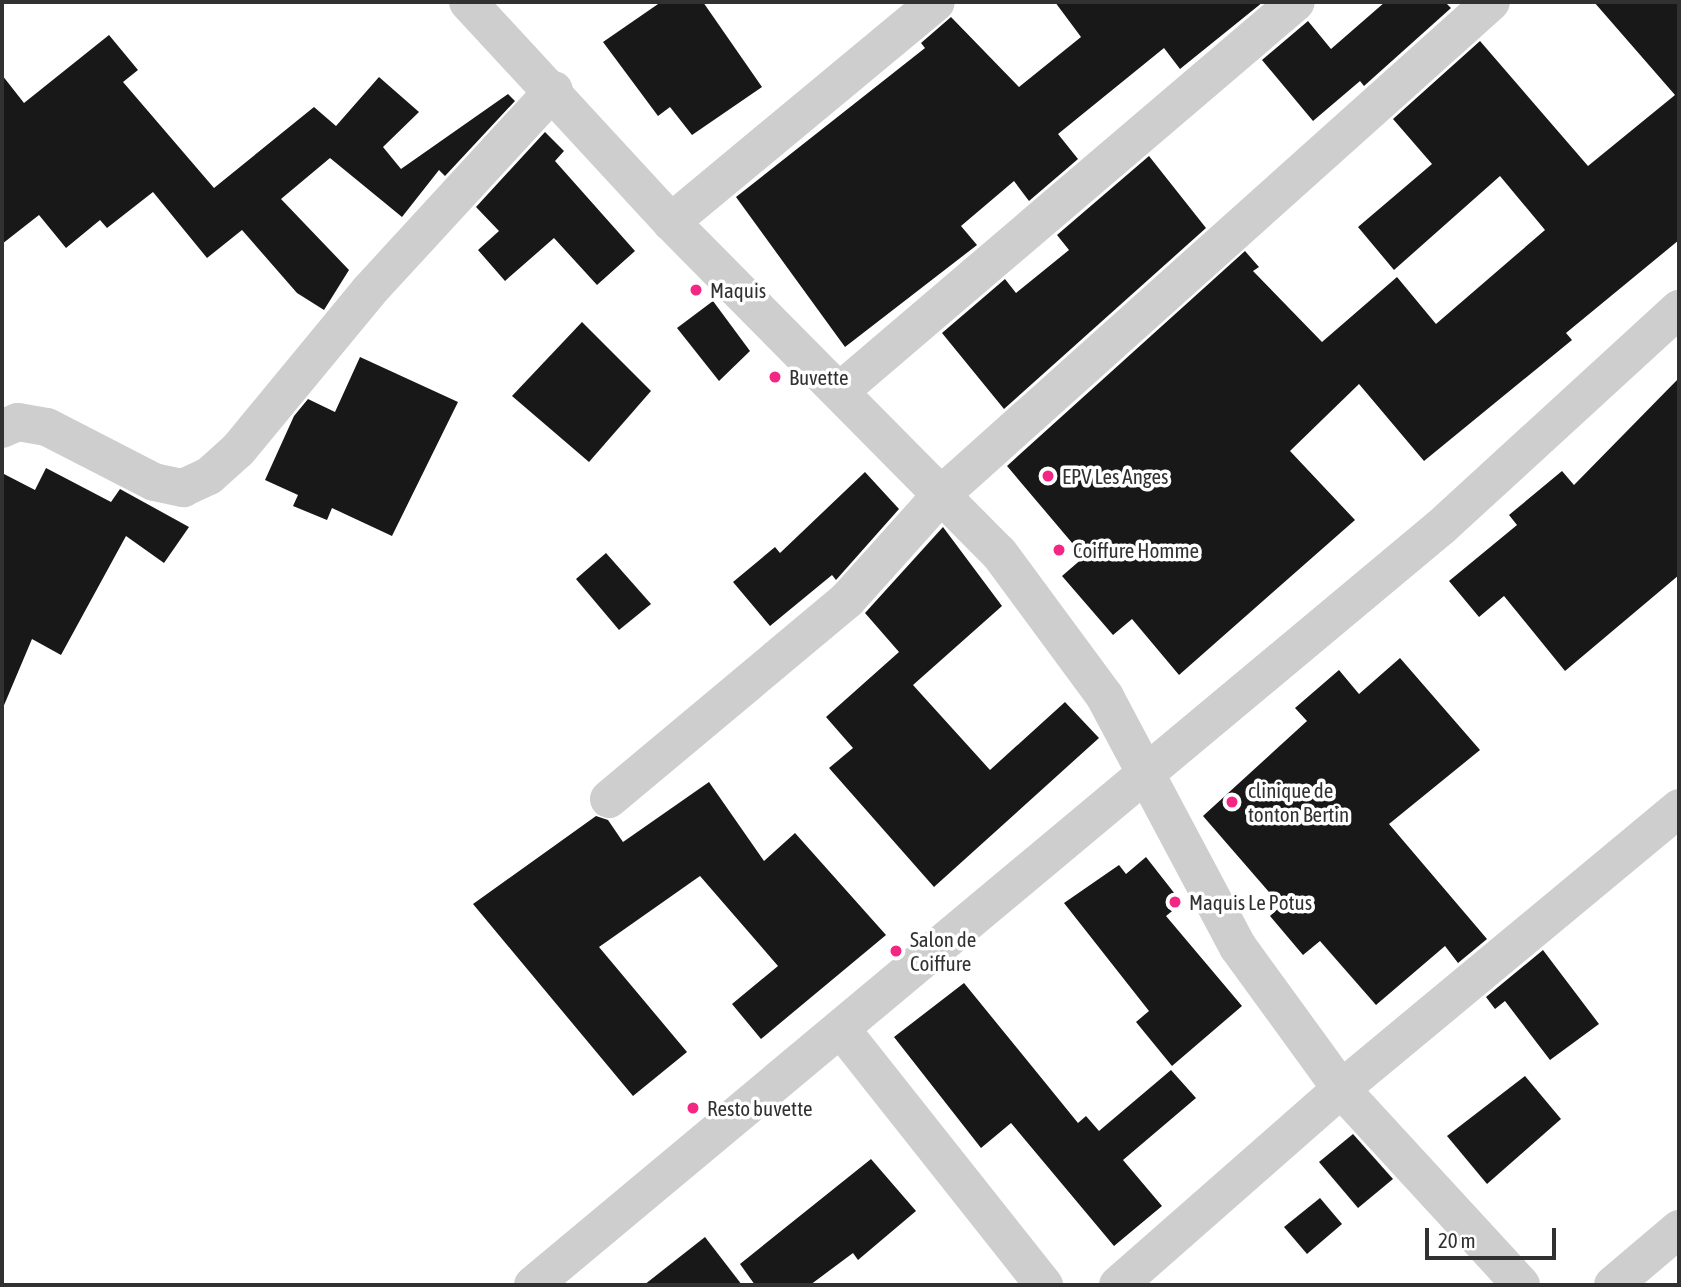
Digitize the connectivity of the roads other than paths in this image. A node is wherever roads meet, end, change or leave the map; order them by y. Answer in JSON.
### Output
{"nodes":[{"id":1,"x":468,"y":2,"type":"edge"},
{"id":2,"x":936,"y":2,"type":"edge"},
{"id":3,"x":1296,"y":2,"type":"edge"},
{"id":4,"x":1491,"y":2,"type":"edge"},
{"id":5,"x":554,"y":90,"type":"junction"},
{"id":6,"x":671,"y":222,"type":"junction"},
{"id":7,"x":1679,"y":309,"type":"edge"},
{"id":8,"x":840,"y":391,"type":"junction"},
{"id":9,"x":2,"y":429,"type":"edge"},
{"id":10,"x":942,"y":494,"type":"junction"},
{"id":11,"x":1149,"y":770,"type":"junction"},
{"id":12,"x":609,"y":799,"type":"dead end"},
{"id":13,"x":1679,"y":808,"type":"edge"},
{"id":14,"x":841,"y":1028,"type":"junction"},
{"id":15,"x":1340,"y":1089,"type":"junction"},
{"id":16,"x":1679,"y":1229,"type":"edge"},
{"id":17,"x":533,"y":1285,"type":"edge"},
{"id":18,"x":1044,"y":1285,"type":"edge"},
{"id":19,"x":1118,"y":1285,"type":"edge"},
{"id":20,"x":1521,"y":1285,"type":"edge"},
{"id":21,"x":1613,"y":1285,"type":"edge"}],
"edges":[{"from":1,"to":5,"type":"street"},
{"from":2,"to":6,"type":"street"},
{"from":3,"to":8,"type":"street"},
{"from":4,"to":10,"type":"street"},
{"from":5,"to":6,"type":"street"},
{"from":5,"to":9,"type":"street"},
{"from":6,"to":8,"type":"street"},
{"from":7,"to":11,"type":"street"},
{"from":8,"to":10,"type":"street"},
{"from":10,"to":11,"type":"street"},
{"from":10,"to":12,"type":"street"},
{"from":11,"to":14,"type":"street"},
{"from":11,"to":15,"type":"street"},
{"from":13,"to":15,"type":"street"},
{"from":14,"to":17,"type":"street"},
{"from":14,"to":18,"type":"street"},
{"from":15,"to":19,"type":"street"},
{"from":15,"to":20,"type":"street"},
{"from":16,"to":21,"type":"street"}]}
